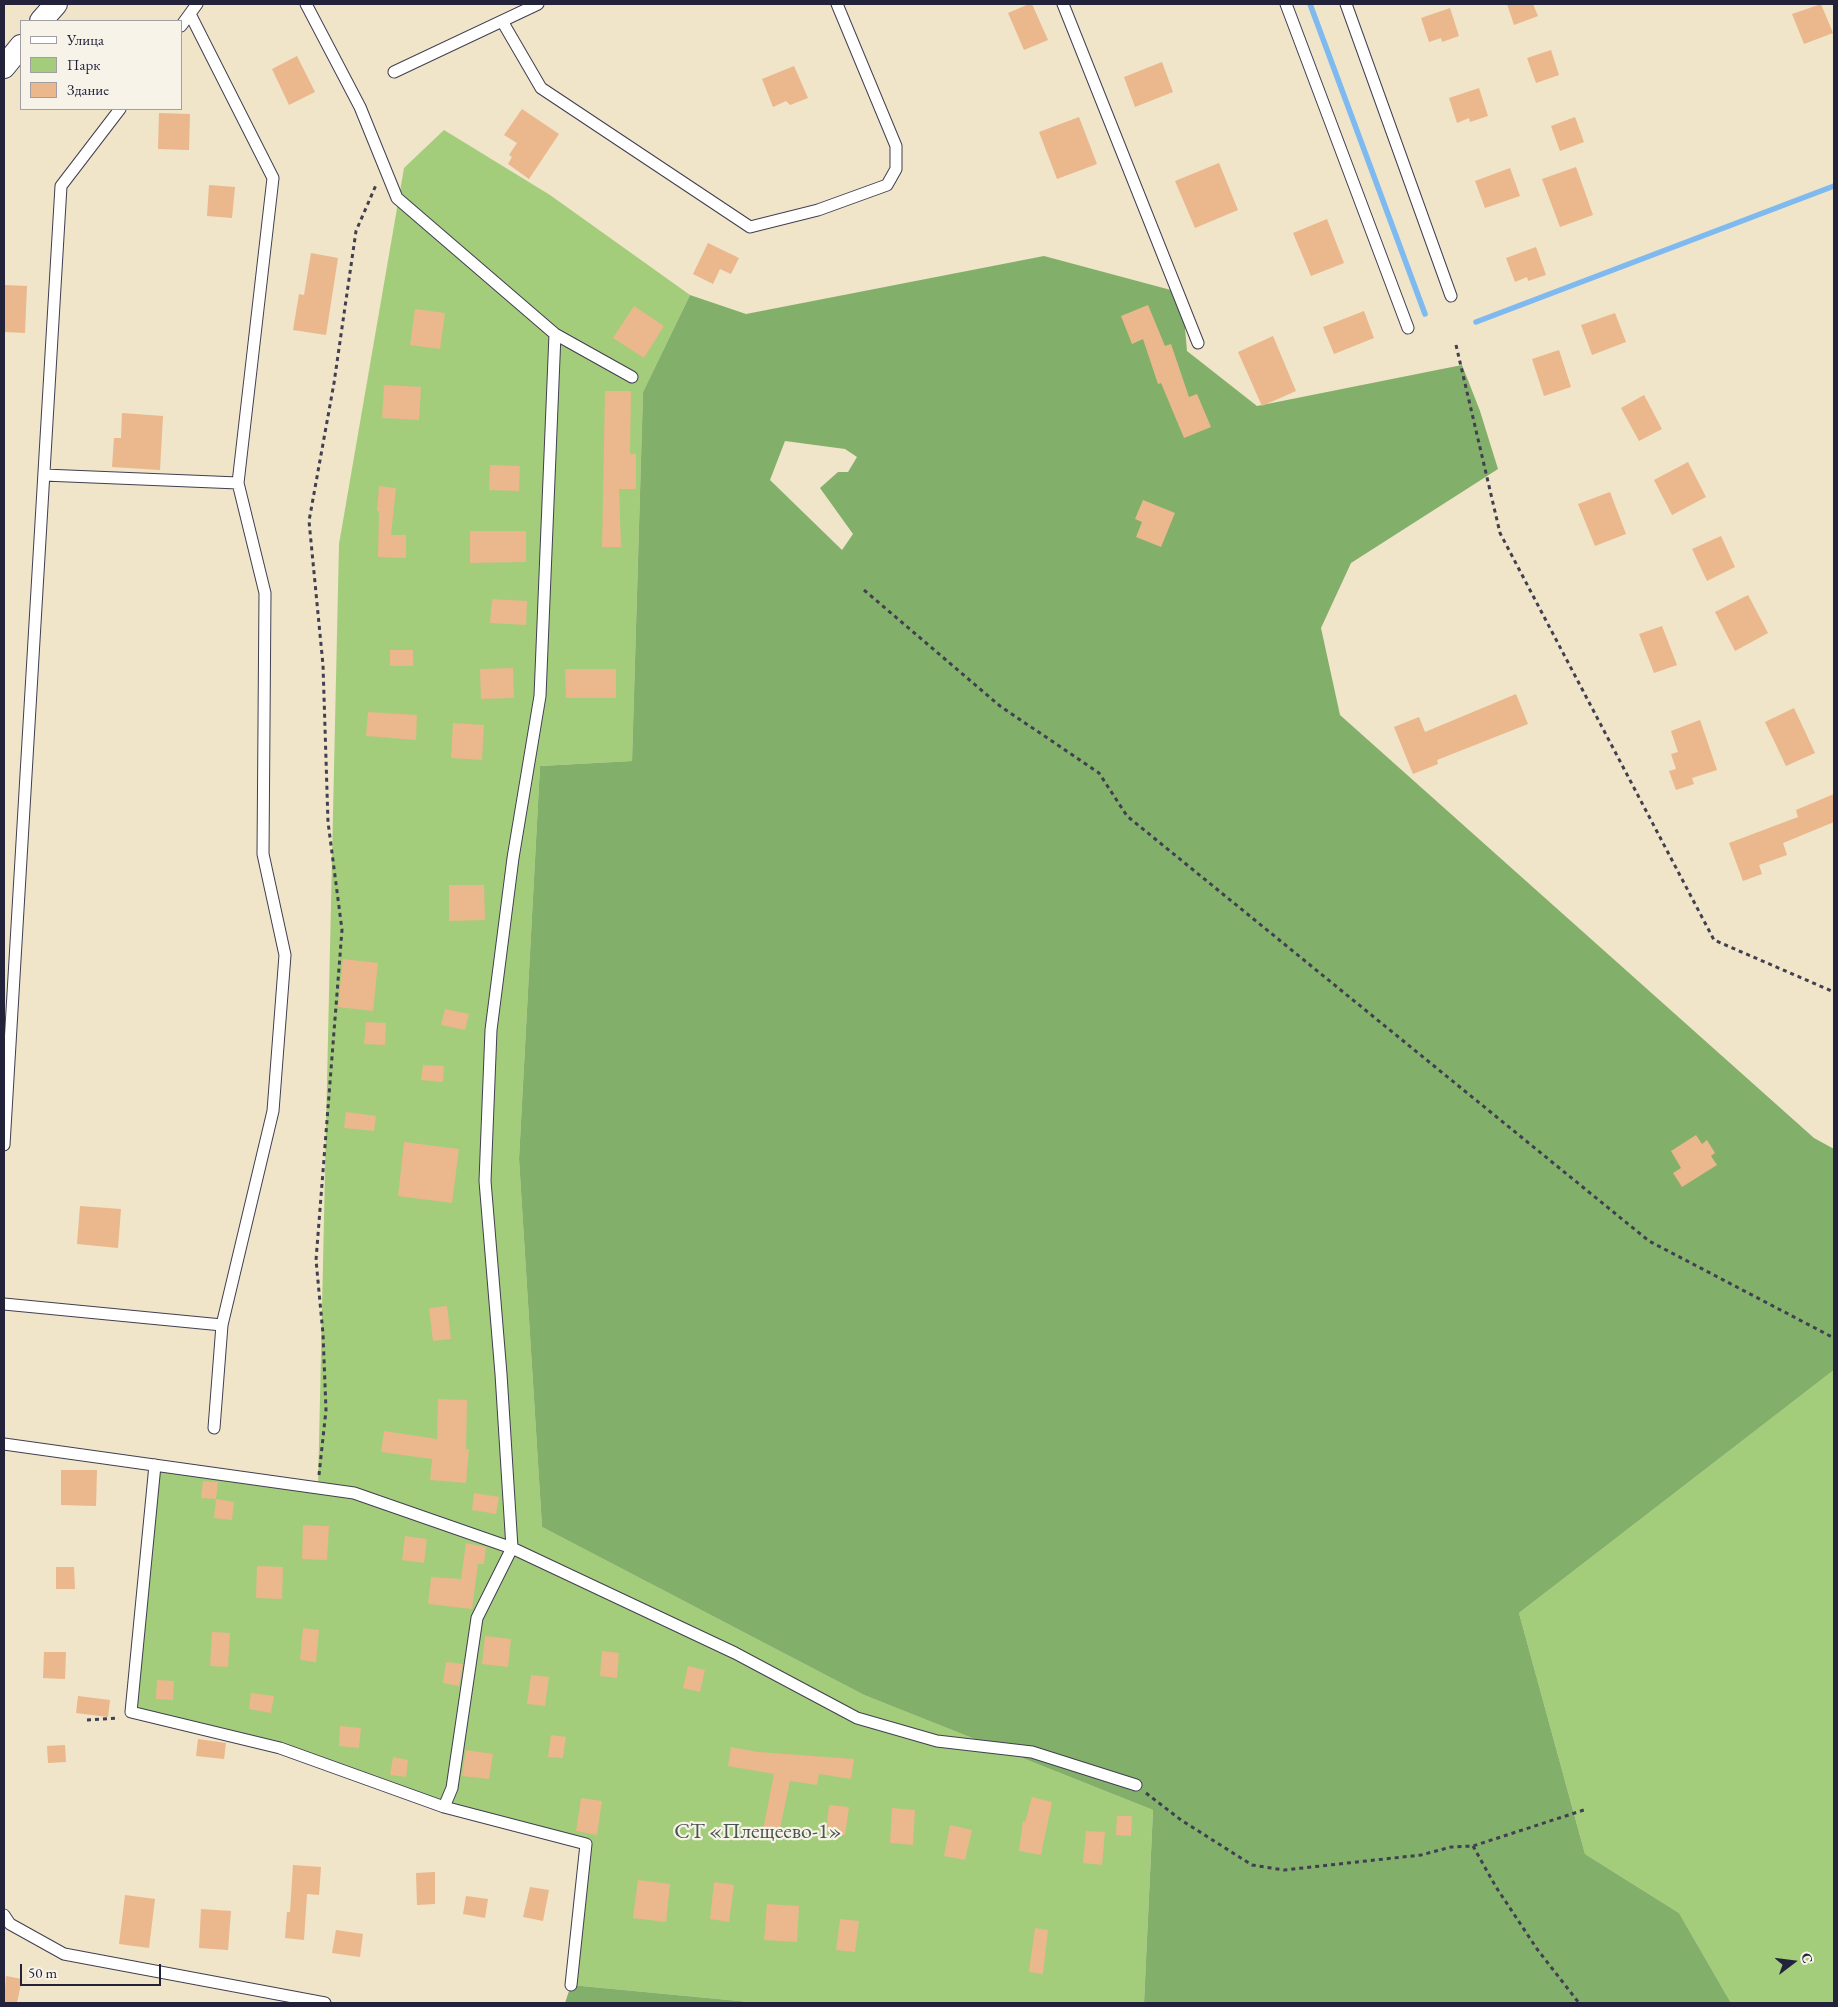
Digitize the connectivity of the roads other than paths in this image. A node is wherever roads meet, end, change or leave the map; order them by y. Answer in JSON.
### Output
{"nodes":[{"id":1,"x":56,"y":4,"type":"edge"},
{"id":2,"x":197,"y":4,"type":"edge"},
{"id":3,"x":306,"y":4,"type":"edge"},
{"id":4,"x":538,"y":4,"type":"edge"},
{"id":5,"x":837,"y":4,"type":"edge"},
{"id":6,"x":1063,"y":4,"type":"edge"},
{"id":7,"x":1286,"y":4,"type":"edge"},
{"id":8,"x":1346,"y":4,"type":"edge"},
{"id":9,"x":190,"y":14,"type":"junction"},
{"id":10,"x":42,"y":20,"type":"edge"},
{"id":11,"x":502,"y":21,"type":"junction"},
{"id":12,"x":182,"y":25,"type":"edge"},
{"id":13,"x":20,"y":47,"type":"edge"},
{"id":14,"x":4,"y":67,"type":"edge"},
{"id":15,"x":394,"y":72,"type":"dead end"},
{"id":16,"x":119,"y":110,"type":"edge"},
{"id":17,"x":1451,"y":296,"type":"dead end"},
{"id":18,"x":1408,"y":328,"type":"dead end"},
{"id":19,"x":555,"y":334,"type":"junction"},
{"id":20,"x":1198,"y":343,"type":"dead end"},
{"id":21,"x":632,"y":378,"type":"dead end"},
{"id":22,"x":44,"y":475,"type":"junction"},
{"id":23,"x":238,"y":483,"type":"junction"},
{"id":24,"x":4,"y":1145,"type":"edge"},
{"id":25,"x":4,"y":1304,"type":"edge"},
{"id":26,"x":222,"y":1325,"type":"junction"},
{"id":27,"x":214,"y":1428,"type":"dead end"},
{"id":28,"x":4,"y":1444,"type":"edge"},
{"id":29,"x":155,"y":1465,"type":"junction"},
{"id":30,"x":512,"y":1548,"type":"junction"},
{"id":31,"x":1136,"y":1785,"type":"road end"},
{"id":32,"x":444,"y":1806,"type":"junction"},
{"id":33,"x":6,"y":1923,"type":"edge"},
{"id":34,"x":571,"y":1984,"type":"dead end"},
{"id":35,"x":324,"y":2003,"type":"edge"}],
"edges":[{"from":1,"to":10,"type":"street"},
{"from":2,"to":9,"type":"lane"},
{"from":3,"to":19,"type":"lane"},
{"from":4,"to":11,"type":"lane"},
{"from":5,"to":11,"type":"lane"},
{"from":6,"to":20,"type":"lane"},
{"from":7,"to":18,"type":"lane"},
{"from":8,"to":17,"type":"lane"},
{"from":9,"to":12,"type":"lane"},
{"from":9,"to":23,"type":"lane"},
{"from":11,"to":15,"type":"lane"},
{"from":13,"to":14,"type":"street"},
{"from":16,"to":22,"type":"lane"},
{"from":19,"to":21,"type":"lane"},
{"from":19,"to":30,"type":"lane"},
{"from":22,"to":23,"type":"lane"},
{"from":22,"to":24,"type":"lane"},
{"from":23,"to":26,"type":"lane"},
{"from":25,"to":26,"type":"lane"},
{"from":26,"to":27,"type":"lane"},
{"from":28,"to":29,"type":"lane"},
{"from":29,"to":30,"type":"lane"},
{"from":29,"to":32,"type":"lane"},
{"from":30,"to":31,"type":"lane"},
{"from":30,"to":32,"type":"lane"},
{"from":32,"to":34,"type":"lane"},
{"from":33,"to":35,"type":"lane"}]}
